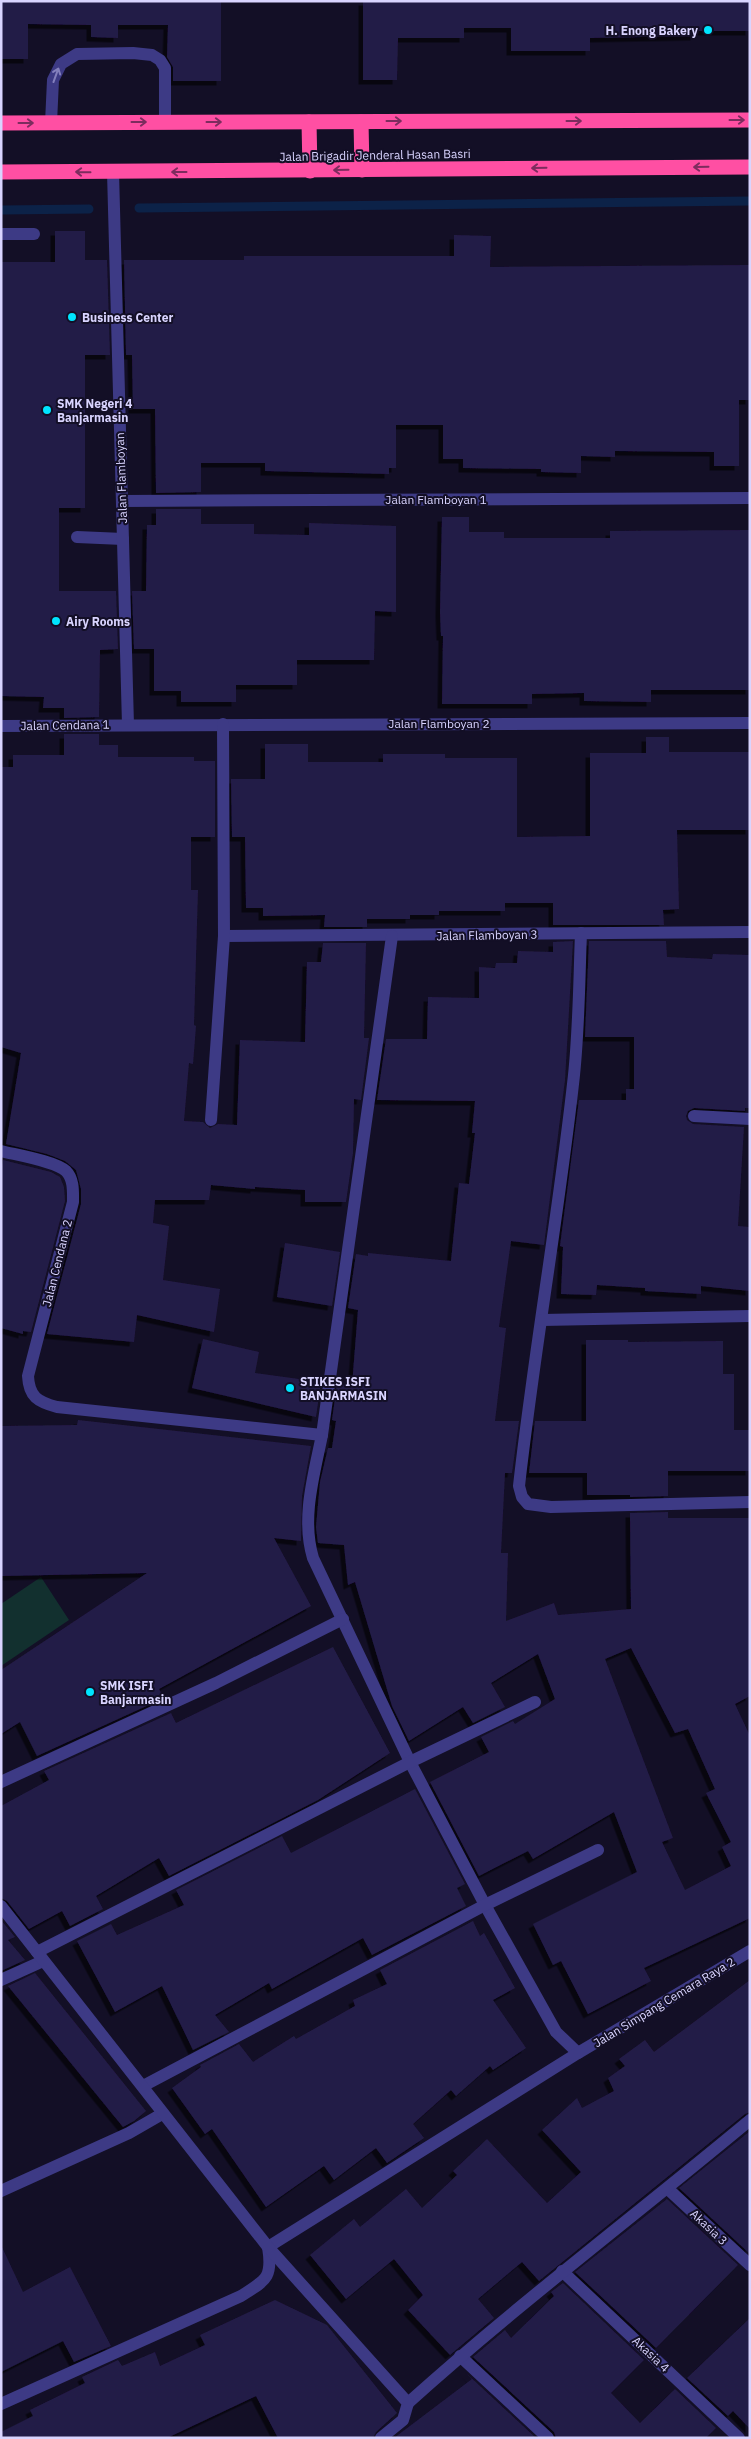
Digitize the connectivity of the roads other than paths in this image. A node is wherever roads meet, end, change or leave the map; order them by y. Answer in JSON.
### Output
{"nodes":[{"id":1,"x":750,"y":120,"type":"edge"},
{"id":2,"x":165,"y":122,"type":"junction"},
{"id":3,"x":309,"y":122,"type":"junction"},
{"id":4,"x":361,"y":122,"type":"junction"},
{"id":5,"x":1,"y":123,"type":"edge"},
{"id":6,"x":51,"y":123,"type":"junction"},
{"id":7,"x":750,"y":167,"type":"edge"},
{"id":8,"x":362,"y":170,"type":"junction"},
{"id":9,"x":310,"y":171,"type":"junction"},
{"id":10,"x":1,"y":172,"type":"edge"},
{"id":11,"x":113,"y":172,"type":"junction"},
{"id":12,"x":1,"y":234,"type":"edge"},
{"id":13,"x":34,"y":234,"type":"dead end"},
{"id":14,"x":750,"y":498,"type":"edge"},
{"id":15,"x":122,"y":501,"type":"junction"},
{"id":16,"x":77,"y":537,"type":"dead end"},
{"id":17,"x":123,"y":539,"type":"junction"},
{"id":18,"x":750,"y":723,"type":"edge"},
{"id":19,"x":223,"y":724,"type":"junction"},
{"id":20,"x":128,"y":725,"type":"junction"},
{"id":21,"x":1,"y":726,"type":"edge"},
{"id":22,"x":750,"y":932,"type":"edge"},
{"id":23,"x":581,"y":933,"type":"junction"},
{"id":24,"x":224,"y":936,"type":"junction"},
{"id":25,"x":392,"y":936,"type":"junction"},
{"id":26,"x":694,"y":1116,"type":"dead end"},
{"id":27,"x":750,"y":1119,"type":"edge"},
{"id":28,"x":211,"y":1120,"type":"dead end"},
{"id":29,"x":1,"y":1151,"type":"edge"},
{"id":30,"x":750,"y":1316,"type":"edge"},
{"id":31,"x":542,"y":1320,"type":"junction"},
{"id":32,"x":322,"y":1435,"type":"junction"},
{"id":33,"x":750,"y":1502,"type":"edge"},
{"id":34,"x":343,"y":1619,"type":"junction"},
{"id":35,"x":535,"y":1702,"type":"dead end"},
{"id":36,"x":410,"y":1762,"type":"junction"},
{"id":37,"x":1,"y":1782,"type":"edge"},
{"id":38,"x":598,"y":1850,"type":"dead end"},
{"id":39,"x":485,"y":1905,"type":"junction"},
{"id":40,"x":1,"y":1906,"type":"edge"},
{"id":41,"x":750,"y":1951,"type":"edge"},
{"id":42,"x":40,"y":1956,"type":"junction"},
{"id":43,"x":1,"y":1980,"type":"edge"},
{"id":44,"x":578,"y":2053,"type":"junction"},
{"id":45,"x":143,"y":2086,"type":"junction"},
{"id":46,"x":162,"y":2114,"type":"junction"},
{"id":47,"x":750,"y":2120,"type":"edge"},
{"id":48,"x":668,"y":2188,"type":"junction"},
{"id":49,"x":1,"y":2191,"type":"edge"},
{"id":50,"x":268,"y":2247,"type":"junction"},
{"id":51,"x":750,"y":2265,"type":"edge"},
{"id":52,"x":562,"y":2271,"type":"junction"},
{"id":53,"x":460,"y":2356,"type":"junction"},
{"id":54,"x":408,"y":2403,"type":"junction"},
{"id":55,"x":1,"y":2404,"type":"edge"},
{"id":56,"x":381,"y":2438,"type":"edge"},
{"id":57,"x":548,"y":2438,"type":"edge"},
{"id":58,"x":739,"y":2438,"type":"edge"}],
"edges":[{"from":4,"to":1,"type":"highway","one_way":true},
{"from":2,"to":3,"type":"highway","one_way":true},
{"from":6,"to":2,"type":"highway","one_way":true},
{"from":6,"to":2,"type":"street","one_way":true},
{"from":3,"to":4,"type":"highway"},
{"from":3,"to":9,"type":"highway"},
{"from":4,"to":8,"type":"highway"},
{"from":5,"to":6,"type":"highway","one_way":true},
{"from":7,"to":8,"type":"highway","name":"Jalan Brigadir Jenderal Hasan Basri","one_way":true},
{"from":8,"to":9,"type":"highway","name":"Jalan Brigadir Jenderal Hasan Basri","one_way":true},
{"from":9,"to":11,"type":"highway","name":"Jalan Brigadir Jenderal Hasan Basri","one_way":true},
{"from":11,"to":10,"type":"highway","name":"Jalan Brigadir Jenderal Hasan Basri","one_way":true},
{"from":11,"to":15,"type":"street","name":"Jalan Flamboyan"},
{"from":12,"to":13,"type":"street"},
{"from":14,"to":15,"type":"street","name":"Jalan Flamboyan 1"},
{"from":15,"to":17,"type":"street","name":"Jalan Flamboyan"},
{"from":16,"to":17,"type":"street"},
{"from":17,"to":20,"type":"street","name":"Jalan Flamboyan"},
{"from":18,"to":19,"type":"street","name":"Jalan Flamboyan 2"},
{"from":19,"to":20,"type":"street","name":"Jalan Flamboyan 2"},
{"from":19,"to":24,"type":"street"},
{"from":20,"to":21,"type":"street","name":"Jalan Cendana 1"},
{"from":22,"to":23,"type":"street","name":"Jalan Flamboyan 3"},
{"from":23,"to":25,"type":"street","name":"Jalan Flamboyan 3"},
{"from":23,"to":31,"type":"street"},
{"from":24,"to":25,"type":"street","name":"Jalan Flamboyan 3"},
{"from":24,"to":28,"type":"street"},
{"from":25,"to":32,"type":"street"},
{"from":26,"to":27,"type":"street"},
{"from":29,"to":32,"type":"street","name":"Jalan Cendana 2"},
{"from":30,"to":31,"type":"street"},
{"from":31,"to":33,"type":"street"},
{"from":32,"to":34,"type":"street"},
{"from":34,"to":36,"type":"street"},
{"from":34,"to":37,"type":"street"},
{"from":35,"to":36,"type":"street"},
{"from":36,"to":39,"type":"street"},
{"from":36,"to":42,"type":"street"},
{"from":38,"to":39,"type":"street"},
{"from":39,"to":44,"type":"street"},
{"from":39,"to":45,"type":"street"},
{"from":40,"to":42,"type":"street"},
{"from":41,"to":44,"type":"street","name":"Jalan Simpang Cemara Raya 2"},
{"from":42,"to":43,"type":"street"},
{"from":42,"to":45,"type":"street"},
{"from":44,"to":50,"type":"street","name":"Jalan Simpang Cemara Raya 2"},
{"from":45,"to":46,"type":"street"},
{"from":46,"to":49,"type":"street"},
{"from":46,"to":50,"type":"street"},
{"from":47,"to":48,"type":"street"},
{"from":48,"to":51,"type":"street","name":"Akasia 3"},
{"from":48,"to":52,"type":"street"},
{"from":50,"to":54,"type":"street"},
{"from":50,"to":55,"type":"street"},
{"from":52,"to":53,"type":"street"},
{"from":52,"to":58,"type":"street","name":"Akasia 4"},
{"from":53,"to":54,"type":"street"},
{"from":53,"to":57,"type":"street"},
{"from":54,"to":56,"type":"street"}]}
